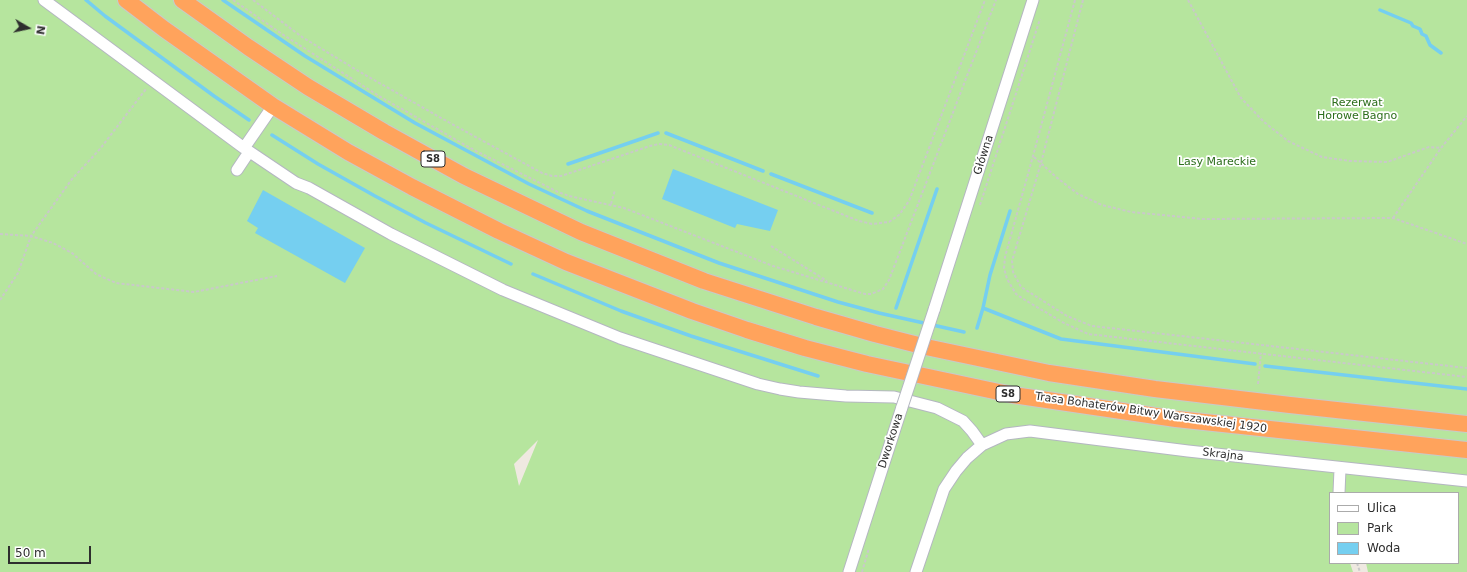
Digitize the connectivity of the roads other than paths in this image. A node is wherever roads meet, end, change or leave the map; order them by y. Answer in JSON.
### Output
{"nodes":[{"id":1,"x":44,"y":0,"type":"edge"},
{"id":2,"x":126,"y":0,"type":"edge"},
{"id":3,"x":182,"y":0,"type":"edge"},
{"id":4,"x":1033,"y":0,"type":"edge"},
{"id":5,"x":273,"y":106,"type":"junction"},
{"id":6,"x":247,"y":150,"type":"junction"},
{"id":7,"x":237,"y":170,"type":"dead end"},
{"id":8,"x":934,"y":310,"type":"joint"},
{"id":9,"x":1467,"y":424,"type":"edge"},
{"id":10,"x":982,"y":445,"type":"junction"},
{"id":11,"x":1467,"y":450,"type":"edge"},
{"id":12,"x":1340,"y":468,"type":"junction"},
{"id":13,"x":1467,"y":481,"type":"edge"},
{"id":14,"x":1339,"y":492,"type":"edge"},
{"id":15,"x":849,"y":572,"type":"edge"},
{"id":16,"x":916,"y":572,"type":"edge"}],
"edges":[{"from":1,"to":6,"type":"street"},
{"from":2,"to":5,"type":"highway","number":"S8"},
{"from":3,"to":9,"type":"highway","number":"S8"},
{"from":4,"to":8,"type":"street","name":"Główna"},
{"from":5,"to":6,"type":"street"},
{"from":5,"to":11,"type":"highway","name":"Trasa Bohaterów Bitwy Warszawskiej 1920","number":"S8"},
{"from":6,"to":7,"type":"street"},
{"from":6,"to":10,"type":"street"},
{"from":8,"to":15,"type":"street","name":"Dworkowa","bridge":true},
{"from":10,"to":12,"type":"street","name":"Skrajna"},
{"from":10,"to":16,"type":"street"},
{"from":12,"to":13,"type":"street","name":"Skrajna"},
{"from":12,"to":14,"type":"street"}]}
